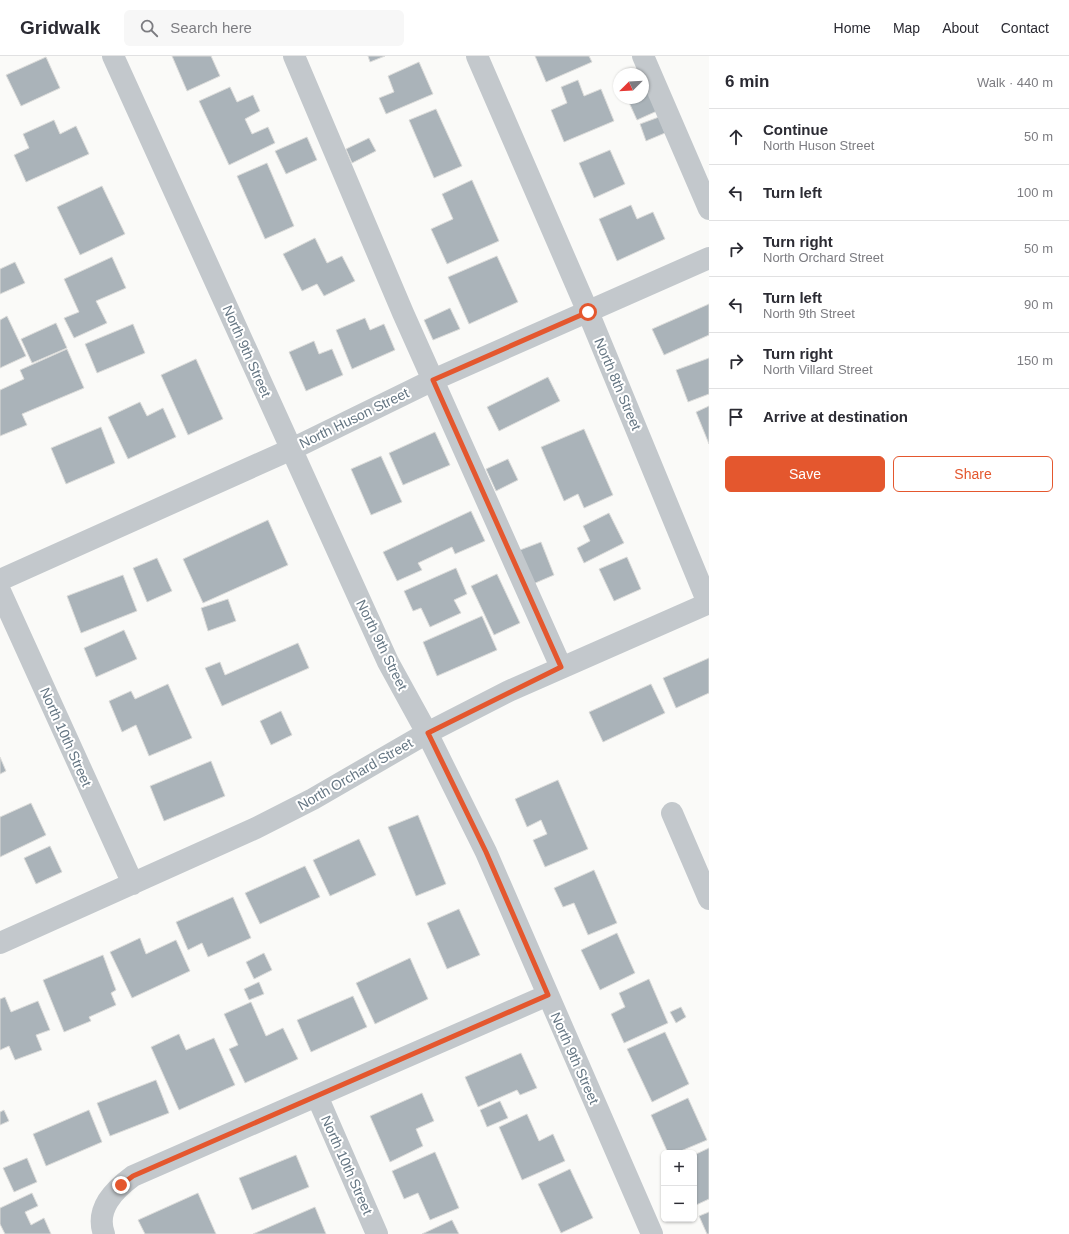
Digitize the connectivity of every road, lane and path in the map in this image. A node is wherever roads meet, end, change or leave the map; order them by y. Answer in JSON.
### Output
{"nodes":[{"id":1,"x":113,"y":56,"type":"edge"},
{"id":2,"x":294,"y":56,"type":"edge"},
{"id":3,"x":477,"y":56,"type":"edge"},
{"id":4,"x":643,"y":56,"type":"edge"},
{"id":5,"x":709,"y":209,"type":"edge"},
{"id":6,"x":709,"y":258,"type":"edge"},
{"id":7,"x":588,"y":312,"type":"junction"},
{"id":8,"x":433,"y":380,"type":"junction"},
{"id":9,"x":292,"y":449,"type":"junction"},
{"id":10,"x":0,"y":580,"type":"edge"},
{"id":11,"x":0,"y":591,"type":"edge"},
{"id":12,"x":709,"y":603,"type":"edge"},
{"id":13,"x":561,"y":667,"type":"junction"},
{"id":14,"x":428,"y":733,"type":"junction"},
{"id":15,"x":672,"y":813,"type":"dead end"},
{"id":16,"x":700,"y":855,"type":"edge"},
{"id":17,"x":133,"y":884,"type":"junction"},
{"id":18,"x":709,"y":899,"type":"edge"},
{"id":19,"x":0,"y":943,"type":"edge"},
{"id":20,"x":548,"y":995,"type":"junction"},
{"id":21,"x":317,"y":1096,"type":"junction"},
{"id":22,"x":104,"y":1234,"type":"edge"},
{"id":23,"x":377,"y":1234,"type":"edge"},
{"id":24,"x":652,"y":1234,"type":"edge"}],
"edges":[{"from":1,"to":9,"type":"street","name":"North 9th Street"},
{"from":2,"to":8,"type":"street"},
{"from":3,"to":7,"type":"street","name":"North 8th Street"},
{"from":4,"to":5,"type":"street"},
{"from":6,"to":7,"type":"street","name":"North Huson Street"},
{"from":7,"to":8,"type":"street","name":"North Huson Street"},
{"from":7,"to":12,"type":"street","name":"North 8th Street"},
{"from":8,"to":9,"type":"street","name":"North Huson Street"},
{"from":8,"to":13,"type":"street"},
{"from":9,"to":10,"type":"street","name":"North Huson Street"},
{"from":9,"to":14,"type":"street","name":"North 9th Street"},
{"from":11,"to":17,"type":"street","name":"North 10th Street"},
{"from":12,"to":13,"type":"street","name":"North Orchard Street"},
{"from":13,"to":14,"type":"street","name":"North Orchard Street"},
{"from":14,"to":17,"type":"street","name":"North Orchard Street"},
{"from":14,"to":20,"type":"street","name":"North 9th Street"},
{"from":15,"to":16,"type":"street"},
{"from":16,"to":18,"type":"street"},
{"from":17,"to":19,"type":"street","name":"North Orchard Street"},
{"from":20,"to":21,"type":"street"},
{"from":20,"to":24,"type":"street","name":"North 9th Street"},
{"from":21,"to":22,"type":"street"},
{"from":21,"to":23,"type":"street","name":"North 10th Street"}]}
